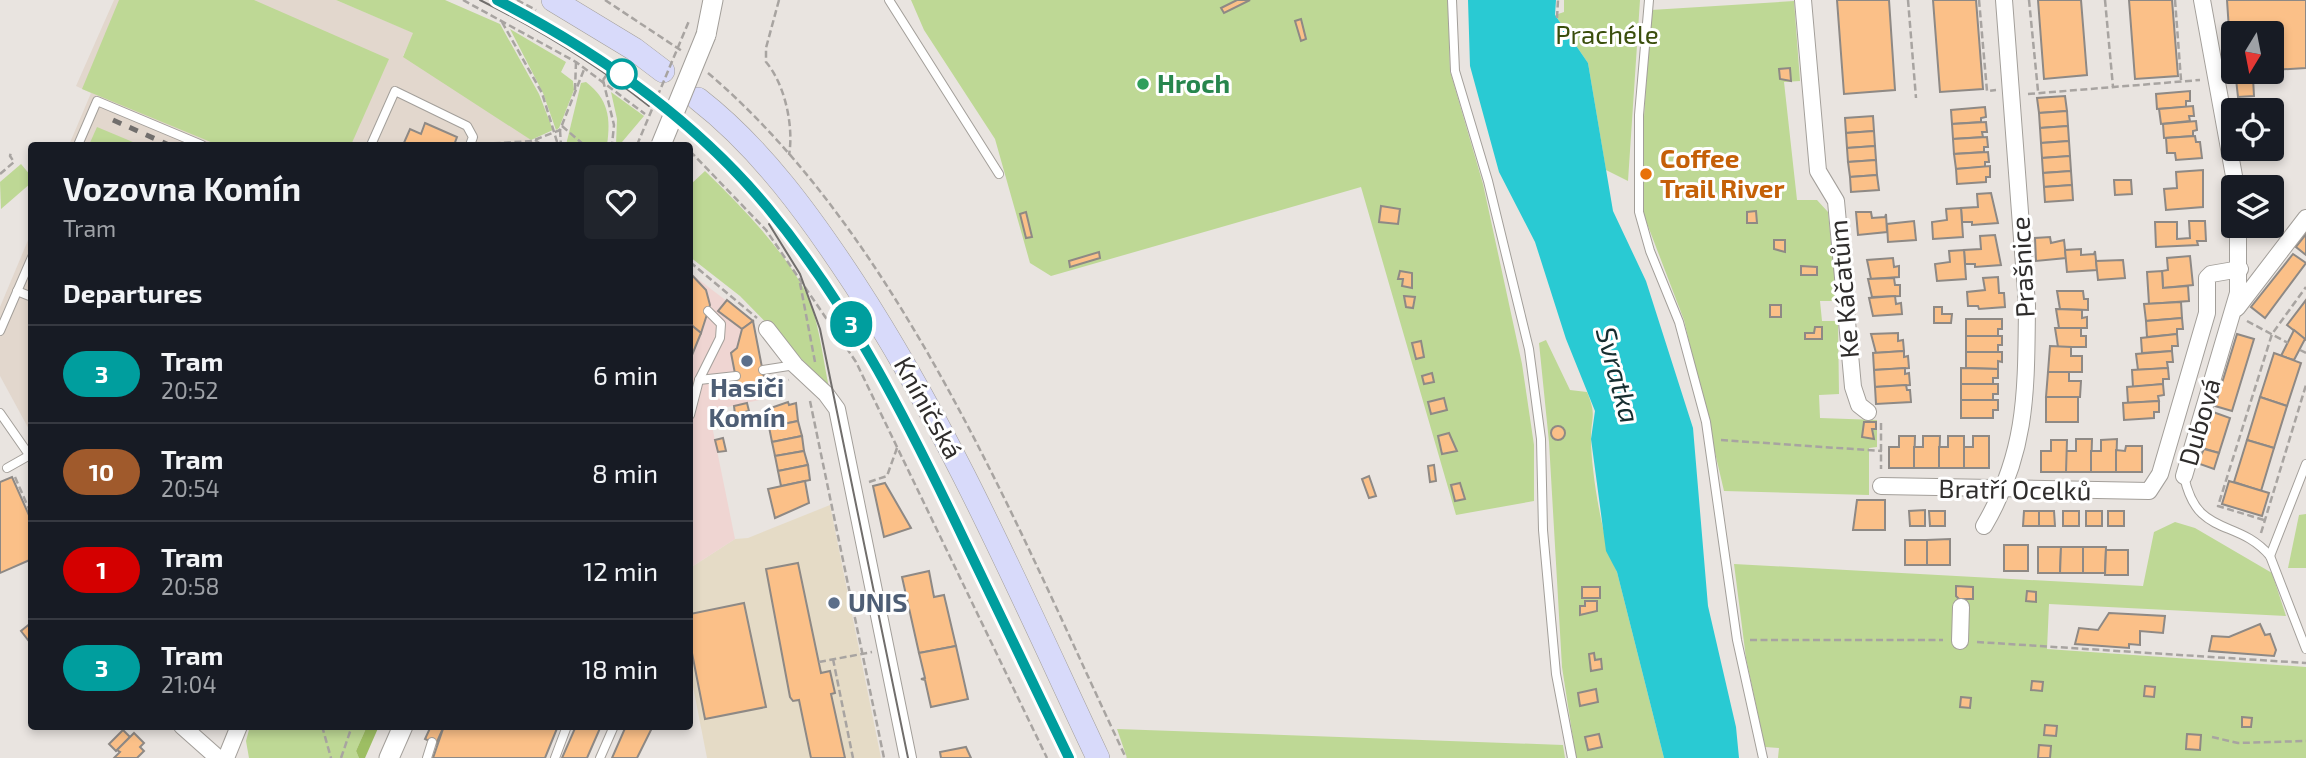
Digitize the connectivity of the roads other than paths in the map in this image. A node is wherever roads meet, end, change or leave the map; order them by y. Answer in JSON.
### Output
{"nodes":[{"id":1,"x":554,"y":0,"type":"edge"},
{"id":2,"x":713,"y":0,"type":"edge"},
{"id":3,"x":889,"y":0,"type":"edge"},
{"id":4,"x":1452,"y":0,"type":"edge"},
{"id":5,"x":1648,"y":0,"type":"edge"},
{"id":6,"x":1802,"y":0,"type":"edge"},
{"id":7,"x":2004,"y":0,"type":"edge"},
{"id":8,"x":2202,"y":0,"type":"edge"},
{"id":9,"x":663,"y":71,"type":"dead end"},
{"id":10,"x":698,"y":99,"type":"dead end"},
{"id":11,"x":79,"y":142,"type":"edge"},
{"id":12,"x":195,"y":142,"type":"edge"},
{"id":13,"x":372,"y":142,"type":"edge"},
{"id":14,"x":471,"y":142,"type":"edge"},
{"id":15,"x":662,"y":142,"type":"edge"},
{"id":16,"x":999,"y":174,"type":"dead end"},
{"id":17,"x":2234,"y":175,"type":"edge"},
{"id":18,"x":2306,"y":218,"type":"edge"},
{"id":19,"x":2239,"y":238,"type":"edge"},
{"id":20,"x":28,"y":266,"type":"edge"},
{"id":21,"x":2240,"y":269,"type":"junction"},
{"id":22,"x":17,"y":291,"type":"junction"},
{"id":23,"x":28,"y":295,"type":"edge"},
{"id":24,"x":708,"y":311,"type":"dead end"},
{"id":25,"x":2233,"y":314,"type":"junction"},
{"id":26,"x":767,"y":330,"type":"dead end"},
{"id":27,"x":0,"y":331,"type":"edge"},
{"id":28,"x":795,"y":365,"type":"junction"},
{"id":29,"x":763,"y":370,"type":"dead end"},
{"id":30,"x":736,"y":376,"type":"dead end"},
{"id":31,"x":699,"y":380,"type":"junction"},
{"id":32,"x":693,"y":403,"type":"edge"},
{"id":33,"x":1868,"y":412,"type":"road end"},
{"id":34,"x":0,"y":413,"type":"edge"},
{"id":35,"x":28,"y":453,"type":"edge"},
{"id":36,"x":28,"y":458,"type":"edge"},
{"id":37,"x":2306,"y":464,"type":"edge"},
{"id":38,"x":8,"y":467,"type":"road end"},
{"id":39,"x":2184,"y":476,"type":"joint"},
{"id":40,"x":1881,"y":486,"type":"road end"},
{"id":41,"x":2004,"y":491,"type":"junction"},
{"id":42,"x":2149,"y":491,"type":"joint"},
{"id":43,"x":1984,"y":526,"type":"dead end"},
{"id":44,"x":2270,"y":556,"type":"junction"},
{"id":45,"x":1961,"y":607,"type":"dead end"},
{"id":46,"x":1960,"y":641,"type":"road end"},
{"id":47,"x":2306,"y":649,"type":"edge"},
{"id":48,"x":186,"y":730,"type":"edge"},
{"id":49,"x":238,"y":730,"type":"edge"},
{"id":50,"x":402,"y":730,"type":"edge"},
{"id":51,"x":566,"y":730,"type":"edge"},
{"id":52,"x":612,"y":730,"type":"edge"},
{"id":53,"x":432,"y":742,"type":"dead end"},
{"id":54,"x":218,"y":758,"type":"edge"},
{"id":55,"x":226,"y":758,"type":"edge"},
{"id":56,"x":389,"y":758,"type":"edge"},
{"id":57,"x":427,"y":758,"type":"edge"},
{"id":58,"x":555,"y":758,"type":"edge"},
{"id":59,"x":600,"y":758,"type":"edge"},
{"id":60,"x":908,"y":758,"type":"edge"},
{"id":61,"x":1098,"y":758,"type":"edge"},
{"id":62,"x":1572,"y":758,"type":"edge"},
{"id":63,"x":1763,"y":758,"type":"edge"}],
"edges":[{"from":1,"to":9,"type":"main road"},
{"from":2,"to":15,"type":"street","bridge":true},
{"from":3,"to":16,"type":"lane"},
{"from":4,"to":62,"type":"lane"},
{"from":5,"to":63,"type":"lane"},
{"from":6,"to":33,"type":"street","name":"Ke Káčatům"},
{"from":7,"to":41,"type":"street","name":"Prašnice"},
{"from":8,"to":17,"type":"street"},
{"from":10,"to":61,"type":"main road","name":"Kníničská"},
{"from":11,"to":12,"type":"lane"},
{"from":13,"to":14,"type":"lane"},
{"from":18,"to":25,"type":"street","name":"Dubová"},
{"from":19,"to":21,"type":"street","name":"Dubová"},
{"from":20,"to":22,"type":"lane"},
{"from":21,"to":25,"type":"street","name":"Dubová"},
{"from":21,"to":42,"type":"street","name":"Dubová"},
{"from":22,"to":23,"type":"lane"},
{"from":22,"to":27,"type":"lane"},
{"from":24,"to":31,"type":"lane"},
{"from":25,"to":39,"type":"street","name":"Dubová"},
{"from":26,"to":28,"type":"street"},
{"from":28,"to":29,"type":"lane"},
{"from":28,"to":60,"type":"street"},
{"from":30,"to":31,"type":"lane"},
{"from":31,"to":32,"type":"lane"},
{"from":34,"to":35,"type":"lane"},
{"from":36,"to":38,"type":"lane"},
{"from":37,"to":44,"type":"lane"},
{"from":39,"to":44,"type":"lane","name":"Dubová"},
{"from":40,"to":41,"type":"street","name":"Bratří Ocelků"},
{"from":41,"to":42,"type":"street","name":"Bratří Ocelků"},
{"from":41,"to":43,"type":"street","name":"Prašnice"},
{"from":44,"to":47,"type":"lane","name":"Dubová"},
{"from":45,"to":46,"type":"street"},
{"from":48,"to":54,"type":"street"},
{"from":49,"to":55,"type":"street"},
{"from":50,"to":56,"type":"street"},
{"from":51,"to":58,"type":"lane"},
{"from":52,"to":59,"type":"lane"},
{"from":53,"to":57,"type":"lane"}]}
